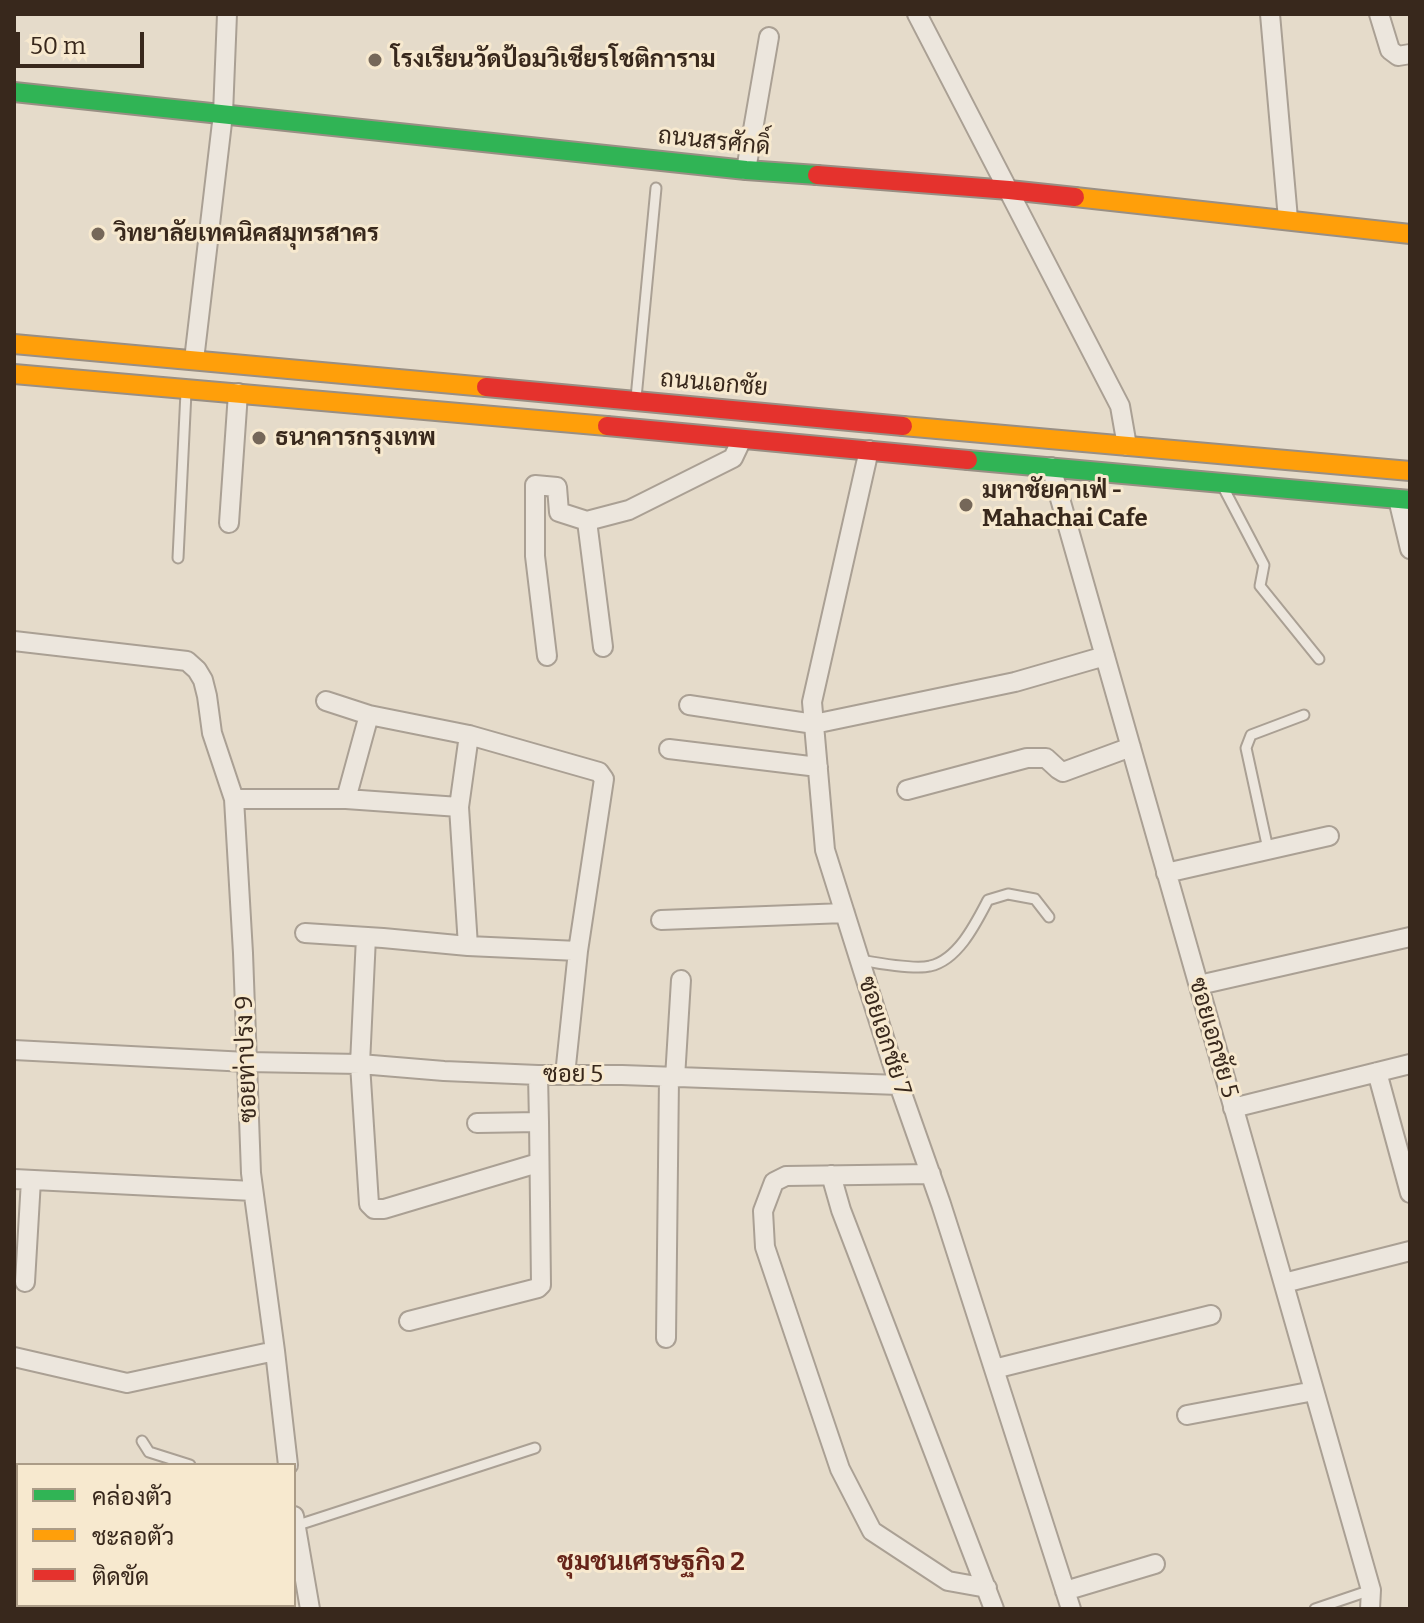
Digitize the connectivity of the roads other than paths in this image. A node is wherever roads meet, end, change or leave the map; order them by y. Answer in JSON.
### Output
{"nodes":[{"id":1,"x":227,"y":14,"type":"edge"},
{"id":2,"x":917,"y":14,"type":"edge"},
{"id":3,"x":1270,"y":14,"type":"edge"},
{"id":4,"x":1379,"y":14,"type":"edge"},
{"id":5,"x":769,"y":37,"type":"dead end"},
{"id":6,"x":1410,"y":54,"type":"edge"},
{"id":7,"x":14,"y":92,"type":"edge"},
{"id":8,"x":223,"y":114,"type":"junction"},
{"id":9,"x":746,"y":170,"type":"junction"},
{"id":10,"x":656,"y":188,"type":"dead end"},
{"id":11,"x":1009,"y":190,"type":"junction"},
{"id":12,"x":1288,"y":219,"type":"junction"},
{"id":13,"x":1410,"y":234,"type":"edge"},
{"id":14,"x":14,"y":344,"type":"edge"},
{"id":15,"x":194,"y":360,"type":"junction"},
{"id":16,"x":14,"y":374,"type":"edge"},
{"id":17,"x":186,"y":389,"type":"junction"},
{"id":18,"x":238,"y":393,"type":"junction"},
{"id":19,"x":635,"y":401,"type":"junction"},
{"id":20,"x":742,"y":439,"type":"junction"},
{"id":21,"x":1127,"y":446,"type":"junction"},
{"id":22,"x":869,"y":450,"type":"junction"},
{"id":23,"x":1051,"y":467,"type":"junction"},
{"id":24,"x":1404,"y":470,"type":"edge"},
{"id":25,"x":1220,"y":482,"type":"junction"},
{"id":26,"x":1404,"y":499,"type":"edge"},
{"id":27,"x":587,"y":521,"type":"junction"},
{"id":28,"x":229,"y":523,"type":"dead end"},
{"id":29,"x":1410,"y":549,"type":"edge"},
{"id":30,"x":178,"y":558,"type":"dead end"},
{"id":31,"x":14,"y":641,"type":"edge"},
{"id":32,"x":603,"y":647,"type":"dead end"},
{"id":33,"x":547,"y":656,"type":"dead end"},
{"id":34,"x":1105,"y":656,"type":"junction"},
{"id":35,"x":1319,"y":659,"type":"dead end"},
{"id":36,"x":326,"y":701,"type":"dead end"},
{"id":37,"x":689,"y":705,"type":"dead end"},
{"id":38,"x":369,"y":715,"type":"junction"},
{"id":39,"x":1304,"y":715,"type":"dead end"},
{"id":40,"x":814,"y":724,"type":"junction"},
{"id":41,"x":469,"y":735,"type":"junction"},
{"id":42,"x":1131,"y":747,"type":"junction"},
{"id":43,"x":669,"y":749,"type":"dead end"},
{"id":44,"x":818,"y":767,"type":"junction"},
{"id":45,"x":907,"y":790,"type":"dead end"},
{"id":46,"x":234,"y":799,"type":"junction"},
{"id":47,"x":346,"y":799,"type":"junction"},
{"id":48,"x":459,"y":807,"type":"junction"},
{"id":49,"x":1329,"y":836,"type":"dead end"},
{"id":50,"x":1268,"y":849,"type":"junction"},
{"id":51,"x":1166,"y":873,"type":"junction"},
{"id":52,"x":845,"y":913,"type":"junction"},
{"id":53,"x":1049,"y":917,"type":"dead end"},
{"id":54,"x":661,"y":920,"type":"dead end"},
{"id":55,"x":305,"y":933,"type":"dead end"},
{"id":56,"x":366,"y":937,"type":"junction"},
{"id":57,"x":1410,"y":937,"type":"edge"},
{"id":58,"x":468,"y":946,"type":"junction"},
{"id":59,"x":578,"y":951,"type":"junction"},
{"id":60,"x":860,"y":960,"type":"junction"},
{"id":61,"x":681,"y":980,"type":"dead end"},
{"id":62,"x":1199,"y":985,"type":"junction"},
{"id":63,"x":14,"y":1050,"type":"edge"},
{"id":64,"x":247,"y":1062,"type":"junction"},
{"id":65,"x":360,"y":1064,"type":"junction"},
{"id":66,"x":1410,"y":1064,"type":"edge"},
{"id":67,"x":1377,"y":1072,"type":"junction"},
{"id":68,"x":538,"y":1075,"type":"junction"},
{"id":69,"x":565,"y":1075,"type":"junction"},
{"id":70,"x":672,"y":1078,"type":"junction"},
{"id":71,"x":899,"y":1085,"type":"junction"},
{"id":72,"x":1233,"y":1108,"type":"junction"},
{"id":73,"x":539,"y":1122,"type":"junction"},
{"id":74,"x":477,"y":1123,"type":"dead end"},
{"id":75,"x":538,"y":1163,"type":"junction"},
{"id":76,"x":931,"y":1174,"type":"junction"},
{"id":77,"x":831,"y":1175,"type":"junction"},
{"id":78,"x":23,"y":1180,"type":"edge"},
{"id":79,"x":253,"y":1191,"type":"junction"},
{"id":80,"x":1410,"y":1193,"type":"edge"},
{"id":81,"x":1410,"y":1251,"type":"edge"},
{"id":82,"x":25,"y":1282,"type":"dead end"},
{"id":83,"x":1284,"y":1283,"type":"junction"},
{"id":84,"x":1211,"y":1315,"type":"dead end"},
{"id":85,"x":409,"y":1321,"type":"dead end"},
{"id":86,"x":666,"y":1338,"type":"dead end"},
{"id":87,"x":275,"y":1351,"type":"junction"},
{"id":88,"x":14,"y":1357,"type":"edge"},
{"id":89,"x":994,"y":1369,"type":"junction"},
{"id":90,"x":1314,"y":1391,"type":"junction"},
{"id":91,"x":1187,"y":1415,"type":"dead end"},
{"id":92,"x":142,"y":1441,"type":"dead end"},
{"id":93,"x":535,"y":1448,"type":"dead end"},
{"id":94,"x":184,"y":1463,"type":"edge"},
{"id":95,"x":288,"y":1463,"type":"edge"},
{"id":96,"x":296,"y":1526,"type":"edge"},
{"id":97,"x":296,"y":1532,"type":"edge"},
{"id":98,"x":1155,"y":1564,"type":"dead end"},
{"id":99,"x":987,"y":1588,"type":"junction"},
{"id":100,"x":1371,"y":1590,"type":"junction"},
{"id":101,"x":1068,"y":1600,"type":"edge"},
{"id":102,"x":310,"y":1609,"type":"edge"},
{"id":103,"x":994,"y":1609,"type":"edge"},
{"id":104,"x":1315,"y":1609,"type":"edge"},
{"id":105,"x":1370,"y":1609,"type":"edge"}],
"edges":[{"from":1,"to":8,"type":"street"},
{"from":2,"to":11,"type":"street"},
{"from":3,"to":12,"type":"street"},
{"from":4,"to":6,"type":"street"},
{"from":5,"to":9,"type":"street"},
{"from":7,"to":8,"type":"main road","name":"ถนนสรศักดิ์"},
{"from":8,"to":9,"type":"main road","name":"ถนนสรศักดิ์"},
{"from":8,"to":15,"type":"street"},
{"from":9,"to":11,"type":"main road","name":"ถนนสรศักดิ์"},
{"from":10,"to":19,"type":"lane"},
{"from":11,"to":12,"type":"main road","name":"ถนนสรศักดิ์"},
{"from":11,"to":21,"type":"street"},
{"from":12,"to":13,"type":"main road","name":"ถนนสรศักดิ์"},
{"from":14,"to":15,"type":"main road","name":"ถนนเอกชัย"},
{"from":15,"to":19,"type":"main road","name":"ถนนเอกชัย"},
{"from":16,"to":17,"type":"main road"},
{"from":17,"to":18,"type":"main road"},
{"from":17,"to":30,"type":"lane"},
{"from":18,"to":20,"type":"main road"},
{"from":18,"to":28,"type":"street"},
{"from":19,"to":21,"type":"main road","name":"ถนนเอกชัย"},
{"from":20,"to":22,"type":"main road"},
{"from":20,"to":27,"type":"street"},
{"from":21,"to":24,"type":"main road","name":"ถนนเอกชัย"},
{"from":22,"to":23,"type":"main road"},
{"from":22,"to":40,"type":"street","name":"ซอยเอกชัย 7"},
{"from":23,"to":25,"type":"main road"},
{"from":23,"to":34,"type":"street","name":"ซอยเอกชัย 5"},
{"from":24,"to":26,"type":"main road"},
{"from":25,"to":26,"type":"main road"},
{"from":25,"to":35,"type":"lane"},
{"from":26,"to":29,"type":"street"},
{"from":27,"to":32,"type":"street"},
{"from":27,"to":33,"type":"street"},
{"from":31,"to":46,"type":"street","name":"ซอยท่าปรง 9"},
{"from":34,"to":40,"type":"street"},
{"from":34,"to":42,"type":"street","name":"ซอยเอกชัย 5"},
{"from":36,"to":38,"type":"street"},
{"from":37,"to":40,"type":"street"},
{"from":38,"to":41,"type":"street"},
{"from":38,"to":47,"type":"street"},
{"from":39,"to":50,"type":"lane"},
{"from":40,"to":44,"type":"street","name":"ซอยเอกชัย 7"},
{"from":41,"to":48,"type":"street"},
{"from":41,"to":59,"type":"street"},
{"from":42,"to":45,"type":"street"},
{"from":42,"to":51,"type":"street","name":"ซอยเอกชัย 5"},
{"from":43,"to":44,"type":"street"},
{"from":44,"to":52,"type":"street","name":"ซอยเอกชัย 7"},
{"from":46,"to":47,"type":"street"},
{"from":46,"to":64,"type":"street","name":"ซอยท่าปรง 9"},
{"from":47,"to":48,"type":"street"},
{"from":48,"to":58,"type":"street"},
{"from":49,"to":50,"type":"street"},
{"from":50,"to":51,"type":"street"},
{"from":51,"to":62,"type":"street","name":"ซอยเอกชัย 5"},
{"from":52,"to":54,"type":"street"},
{"from":52,"to":60,"type":"street","name":"ซอยเอกชัย 7"},
{"from":53,"to":60,"type":"lane"},
{"from":55,"to":56,"type":"street"},
{"from":56,"to":58,"type":"street"},
{"from":56,"to":65,"type":"street"},
{"from":57,"to":62,"type":"street"},
{"from":58,"to":59,"type":"street"},
{"from":59,"to":69,"type":"street"},
{"from":60,"to":71,"type":"street","name":"ซอยเอกชัย 7"},
{"from":61,"to":70,"type":"street"},
{"from":62,"to":72,"type":"street","name":"ซอยเอกชัย 5"},
{"from":63,"to":64,"type":"street","name":"ซอย 5"},
{"from":64,"to":65,"type":"street","name":"ซอย 5"},
{"from":64,"to":79,"type":"street","name":"ซอยท่าปรง 9"},
{"from":65,"to":68,"type":"street","name":"ซอย 5"},
{"from":65,"to":75,"type":"street"},
{"from":66,"to":67,"type":"street"},
{"from":67,"to":72,"type":"street"},
{"from":67,"to":80,"type":"street"},
{"from":68,"to":69,"type":"street","name":"ซอย 5"},
{"from":68,"to":73,"type":"street"},
{"from":69,"to":70,"type":"street","name":"ซอย 5"},
{"from":70,"to":71,"type":"street","name":"ซอย 5"},
{"from":70,"to":86,"type":"street"},
{"from":71,"to":76,"type":"street","name":"ซอยเอกชัย 7"},
{"from":72,"to":83,"type":"street","name":"ซอยเอกชัย 5"},
{"from":73,"to":74,"type":"street"},
{"from":73,"to":75,"type":"street"},
{"from":75,"to":85,"type":"street"},
{"from":76,"to":77,"type":"street"},
{"from":76,"to":89,"type":"street","name":"ซอยเอกชัย 7"},
{"from":77,"to":99,"type":"street"},
{"from":77,"to":99,"type":"street"},
{"from":78,"to":79,"type":"street"},
{"from":78,"to":82,"type":"street"},
{"from":79,"to":87,"type":"street","name":"ซอยท่าปรง 9"},
{"from":81,"to":83,"type":"street"},
{"from":83,"to":90,"type":"street","name":"ซอยเอกชัย 5"},
{"from":84,"to":89,"type":"street"},
{"from":87,"to":88,"type":"street"},
{"from":87,"to":95,"type":"street","name":"ซอยท่าปรง 9"},
{"from":89,"to":101,"type":"street","name":"ซอยเอกชัย 7"},
{"from":90,"to":91,"type":"street"},
{"from":90,"to":100,"type":"street","name":"ซอยเอกชัย 5"},
{"from":92,"to":94,"type":"lane"},
{"from":93,"to":96,"type":"lane"},
{"from":97,"to":102,"type":"street"},
{"from":98,"to":101,"type":"street"},
{"from":99,"to":103,"type":"street"},
{"from":100,"to":104,"type":"lane"},
{"from":100,"to":105,"type":"street","name":"ซอยเอกชัย 5"}]}
